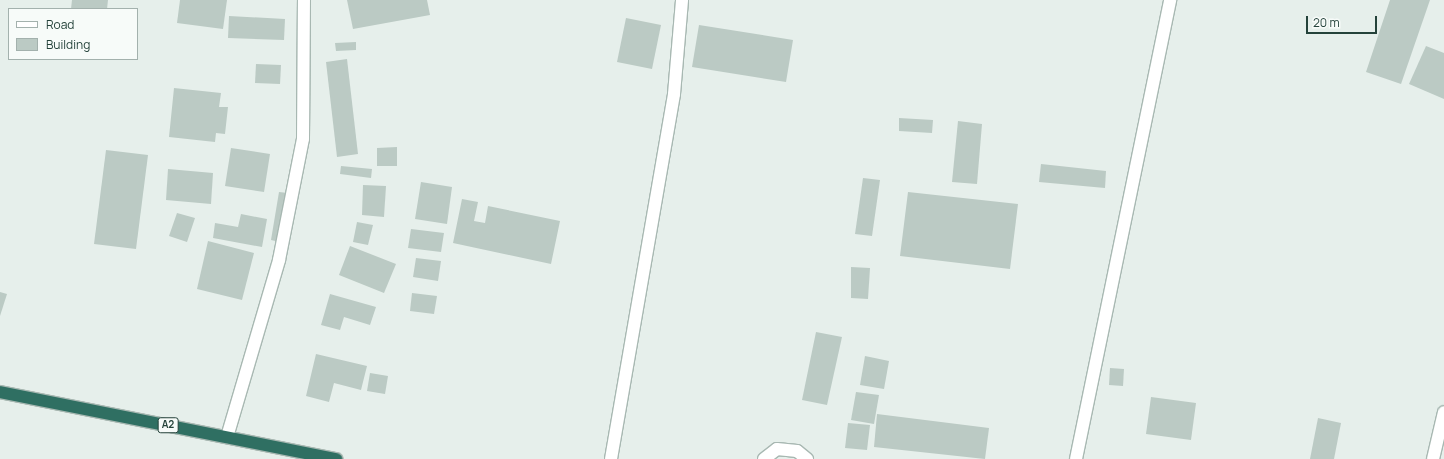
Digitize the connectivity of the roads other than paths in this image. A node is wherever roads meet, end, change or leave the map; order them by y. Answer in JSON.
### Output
{"nodes":[{"id":1,"x":304,"y":0,"type":"edge"},
{"id":2,"x":682,"y":0,"type":"edge"},
{"id":3,"x":1170,"y":0,"type":"edge"},
{"id":4,"x":0,"y":392,"type":"edge"},
{"id":5,"x":1444,"y":412,"type":"edge"},
{"id":6,"x":227,"y":437,"type":"junction"},
{"id":7,"x":336,"y":459,"type":"edge"},
{"id":8,"x":612,"y":459,"type":"edge"},
{"id":9,"x":764,"y":459,"type":"edge"},
{"id":10,"x":807,"y":459,"type":"edge"},
{"id":11,"x":1076,"y":459,"type":"edge"},
{"id":12,"x":1433,"y":459,"type":"edge"}],
"edges":[{"from":1,"to":6,"type":"street"},
{"from":2,"to":8,"type":"street"},
{"from":3,"to":11,"type":"street"},
{"from":4,"to":6,"type":"highway","number":"A2"},
{"from":5,"to":12,"type":"street"},
{"from":6,"to":7,"type":"highway","number":"A2"},
{"from":9,"to":10,"type":"street"}]}
